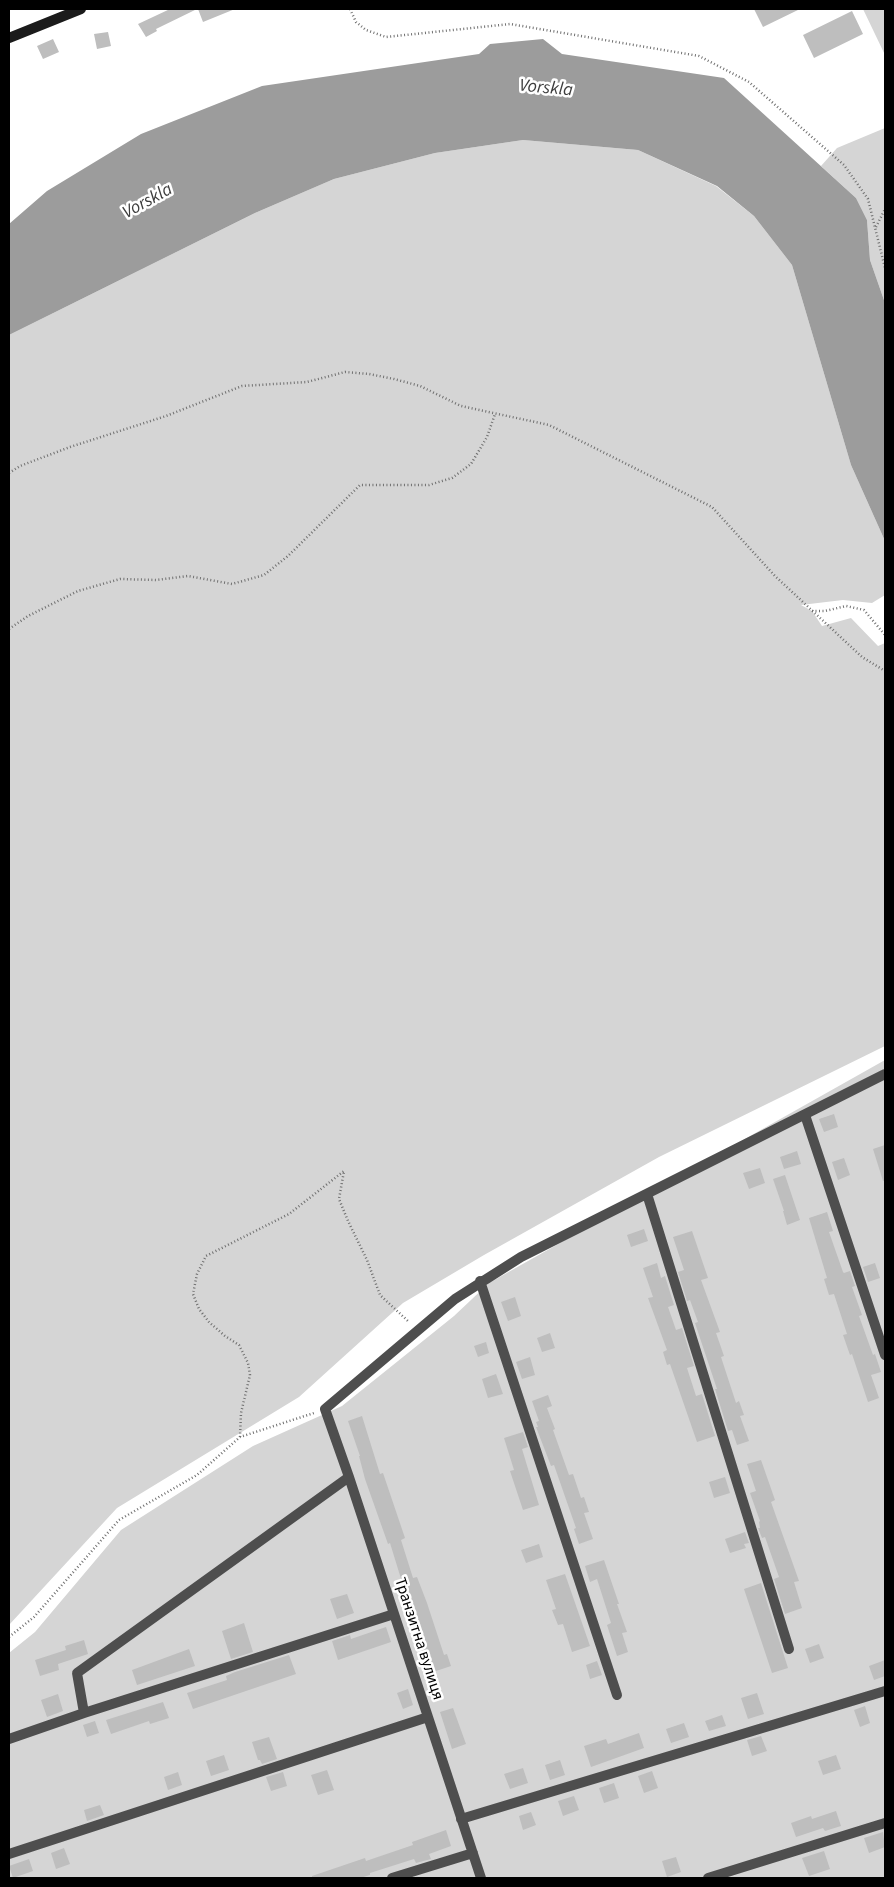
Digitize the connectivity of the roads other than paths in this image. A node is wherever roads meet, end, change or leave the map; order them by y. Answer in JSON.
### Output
{"nodes":[{"id":1,"x":82,"y":9,"type":"edge"},
{"id":2,"x":9,"y":38,"type":"edge"},
{"id":3,"x":885,"y":1074,"type":"edge"},
{"id":4,"x":805,"y":1115,"type":"junction"},
{"id":5,"x":647,"y":1194,"type":"junction"},
{"id":6,"x":480,"y":1281,"type":"junction"},
{"id":7,"x":885,"y":1355,"type":"edge"},
{"id":8,"x":349,"y":1477,"type":"junction"},
{"id":9,"x":394,"y":1614,"type":"junction"},
{"id":10,"x":789,"y":1649,"type":"dead end"},
{"id":11,"x":885,"y":1691,"type":"edge"},
{"id":12,"x":617,"y":1695,"type":"dead end"},
{"id":13,"x":84,"y":1713,"type":"junction"},
{"id":14,"x":428,"y":1717,"type":"junction"},
{"id":15,"x":9,"y":1739,"type":"edge"},
{"id":16,"x":461,"y":1819,"type":"junction"},
{"id":17,"x":885,"y":1823,"type":"edge"},
{"id":18,"x":473,"y":1853,"type":"junction"},
{"id":19,"x":9,"y":1854,"type":"edge"},
{"id":20,"x":392,"y":1878,"type":"edge"},
{"id":21,"x":481,"y":1878,"type":"edge"},
{"id":22,"x":708,"y":1878,"type":"edge"}],
"edges":[{"from":1,"to":2,"type":"street"},
{"from":3,"to":4,"type":"street"},
{"from":4,"to":5,"type":"street"},
{"from":4,"to":7,"type":"street"},
{"from":5,"to":6,"type":"street"},
{"from":5,"to":10,"type":"street"},
{"from":6,"to":8,"type":"street","name":"Транзитна вулиця"},
{"from":6,"to":12,"type":"street"},
{"from":8,"to":9,"type":"street","name":"Транзитна вулиця"},
{"from":8,"to":13,"type":"street"},
{"from":9,"to":13,"type":"street"},
{"from":9,"to":14,"type":"street","name":"Транзитна вулиця"},
{"from":11,"to":16,"type":"street"},
{"from":13,"to":15,"type":"street"},
{"from":14,"to":16,"type":"street","name":"Транзитна вулиця"},
{"from":14,"to":19,"type":"street"},
{"from":16,"to":18,"type":"street","name":"Транзитна вулиця"},
{"from":17,"to":22,"type":"street"},
{"from":18,"to":20,"type":"street"},
{"from":18,"to":21,"type":"street","name":"Транзитна вулиця"}]}
